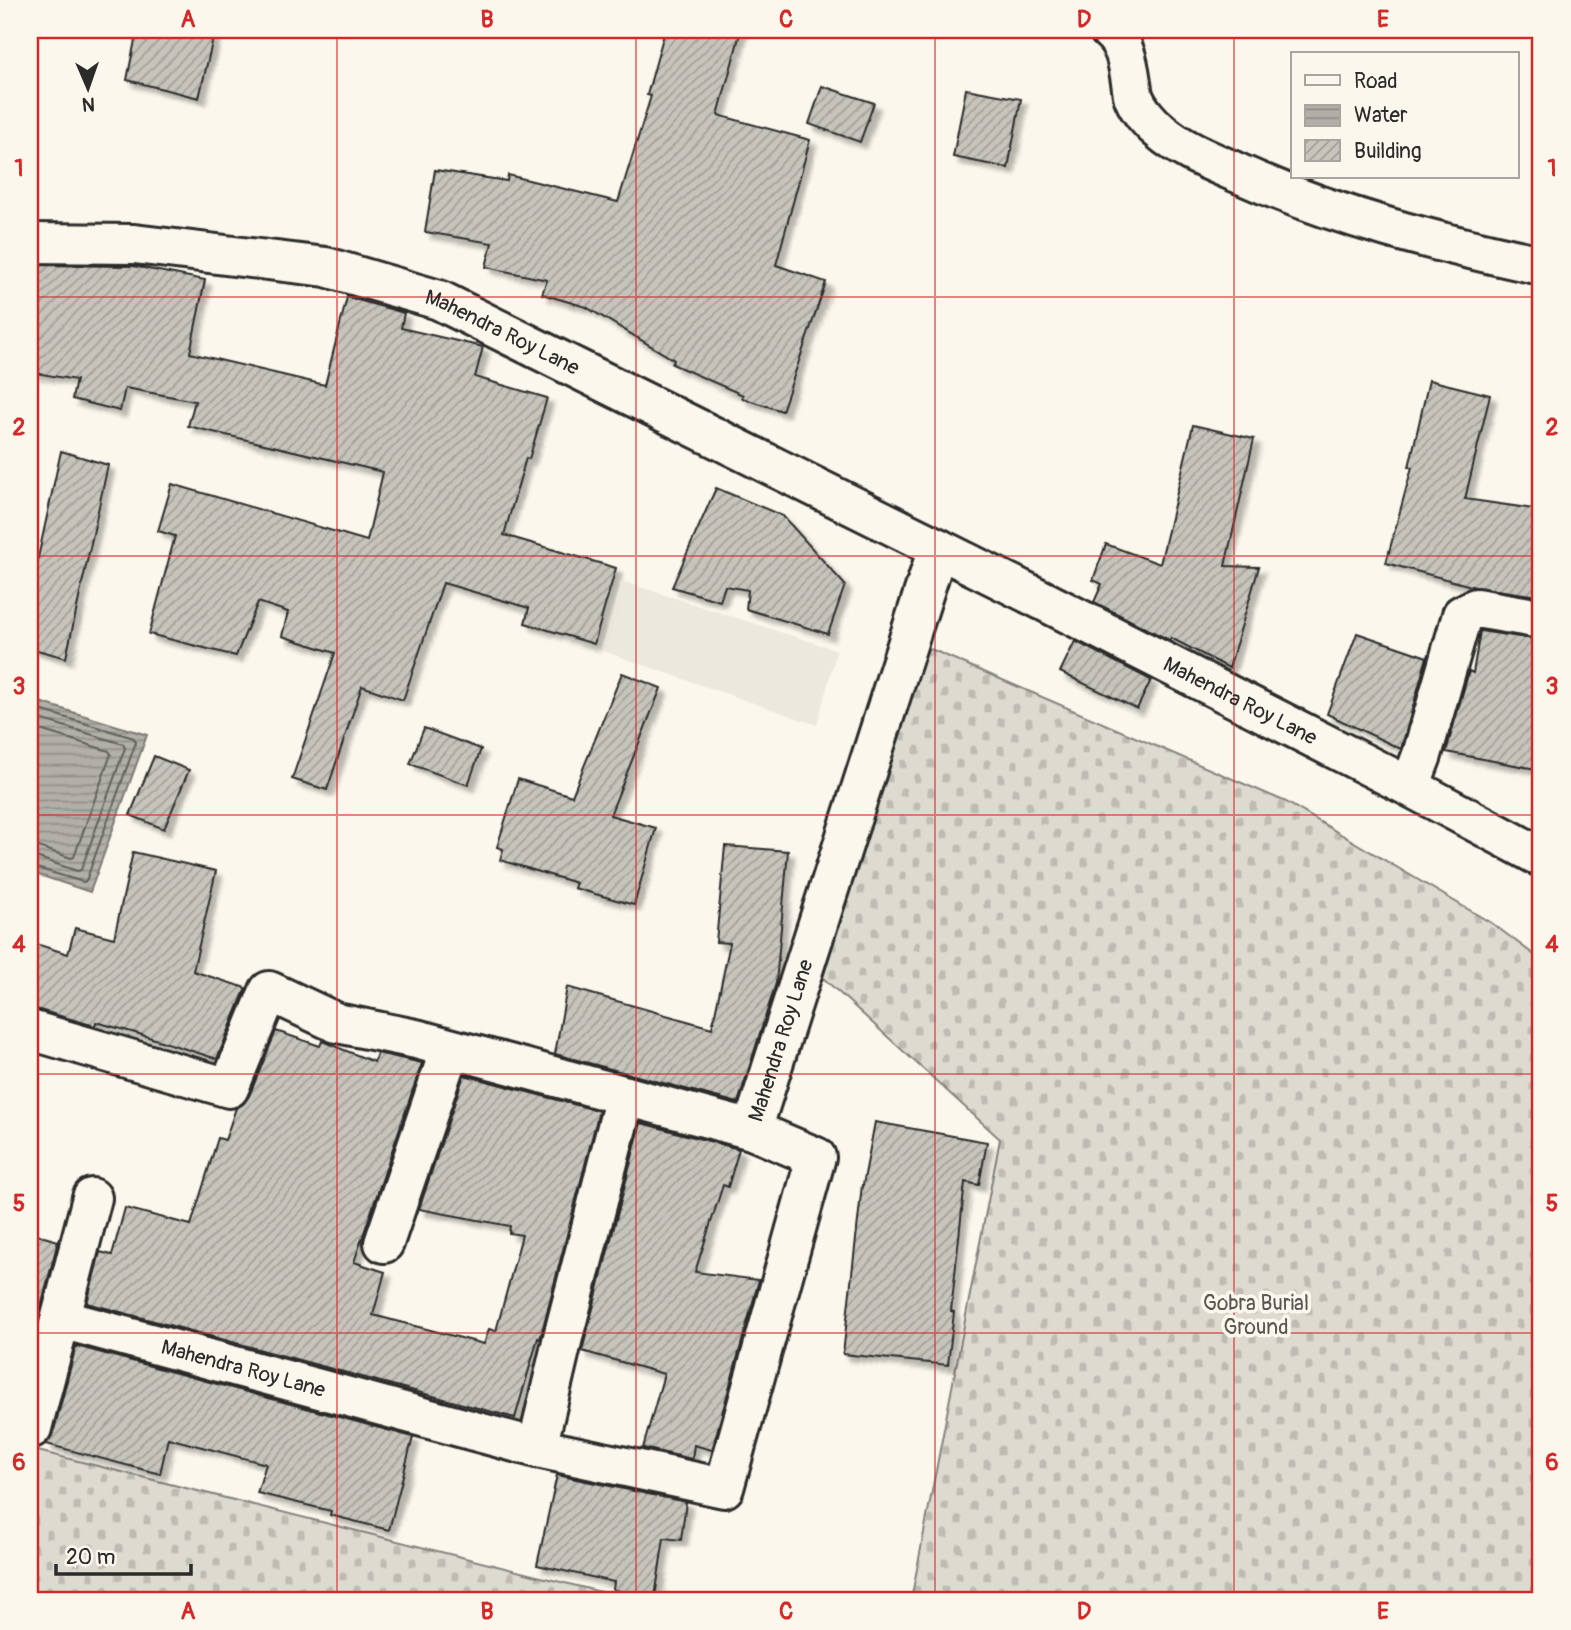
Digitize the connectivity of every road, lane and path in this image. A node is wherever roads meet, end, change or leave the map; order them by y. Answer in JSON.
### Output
{"nodes":[{"id":1,"x":1109,"y":30,"type":"edge"},
{"id":2,"x":30,"y":243,"type":"edge"},
{"id":3,"x":1541,"y":265,"type":"edge"},
{"id":4,"x":938,"y":548,"type":"junction"},
{"id":5,"x":1541,"y":619,"type":"edge"},
{"id":6,"x":1410,"y":787,"type":"junction"},
{"id":7,"x":1541,"y":857,"type":"edge"},
{"id":8,"x":30,"y":1030,"type":"edge"},
{"id":9,"x":450,"y":1049,"type":"junction"},
{"id":10,"x":625,"y":1096,"type":"junction"},
{"id":11,"x":752,"y":1130,"type":"junction"},
{"id":12,"x":92,"y":1198,"type":"dead end"},
{"id":13,"x":384,"y":1243,"type":"dead end"},
{"id":14,"x":61,"y":1320,"type":"junction"},
{"id":15,"x":30,"y":1427,"type":"edge"},
{"id":16,"x":537,"y":1448,"type":"junction"}],
"edges":[{"from":1,"to":3,"type":"street"},
{"from":2,"to":4,"type":"street","name":"Mahendra Roy Lane"},
{"from":4,"to":6,"type":"street","name":"Mahendra Roy Lane"},
{"from":4,"to":11,"type":"street","name":"Mahendra Roy Lane"},
{"from":5,"to":6,"type":"street"},
{"from":6,"to":7,"type":"street","name":"Mahendra Roy Lane"},
{"from":8,"to":9,"type":"street","name":"Mahendra Roy Lane"},
{"from":9,"to":10,"type":"street","name":"Mahendra Roy Lane"},
{"from":9,"to":13,"type":"street"},
{"from":10,"to":11,"type":"street","name":"Mahendra Roy Lane"},
{"from":10,"to":16,"type":"street"},
{"from":11,"to":16,"type":"street","name":"Mahendra Roy Lane"},
{"from":12,"to":14,"type":"street"},
{"from":14,"to":15,"type":"street"},
{"from":14,"to":16,"type":"street","name":"Mahendra Roy Lane"}]}
